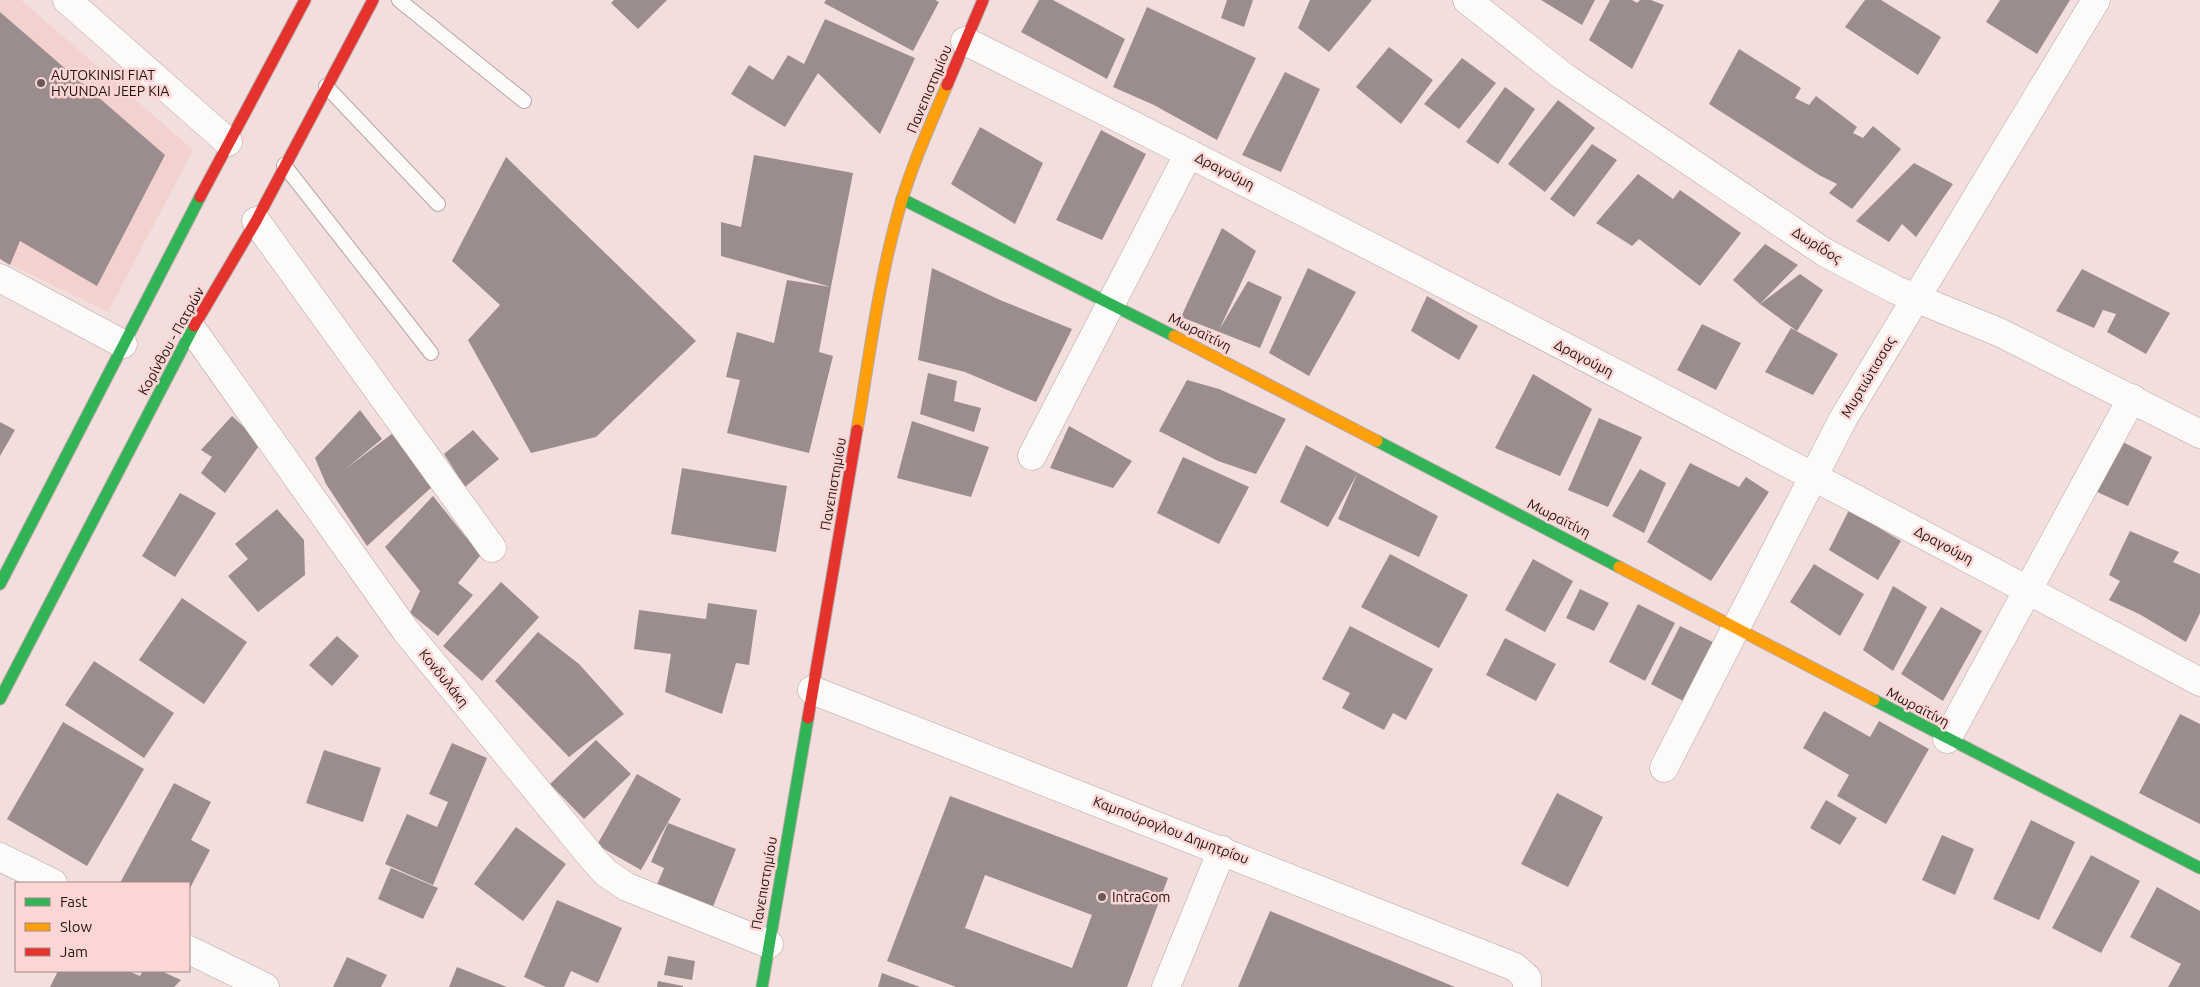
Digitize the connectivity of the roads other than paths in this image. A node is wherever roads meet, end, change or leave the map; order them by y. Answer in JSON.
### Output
{"nodes":[{"id":1,"x":66,"y":0,"type":"edge"},
{"id":2,"x":305,"y":0,"type":"edge"},
{"id":3,"x":373,"y":0,"type":"edge"},
{"id":4,"x":399,"y":0,"type":"edge"},
{"id":5,"x":983,"y":0,"type":"edge"},
{"id":6,"x":1466,"y":0,"type":"edge"},
{"id":7,"x":2096,"y":0,"type":"edge"},
{"id":8,"x":965,"y":41,"type":"junction"},
{"id":9,"x":326,"y":86,"type":"junction"},
{"id":10,"x":524,"y":101,"type":"dead end"},
{"id":11,"x":228,"y":142,"type":"junction"},
{"id":12,"x":1188,"y":153,"type":"junction"},
{"id":13,"x":284,"y":165,"type":"junction"},
{"id":14,"x":902,"y":199,"type":"junction"},
{"id":15,"x":438,"y":204,"type":"dead end"},
{"id":16,"x":256,"y":221,"type":"junction"},
{"id":17,"x":0,"y":278,"type":"edge"},
{"id":18,"x":1916,"y":297,"type":"junction"},
{"id":19,"x":1111,"y":303,"type":"junction"},
{"id":20,"x":192,"y":329,"type":"junction"},
{"id":21,"x":123,"y":344,"type":"junction"},
{"id":22,"x":431,"y":353,"type":"dead end"},
{"id":23,"x":2132,"y":398,"type":"junction"},
{"id":24,"x":2200,"y":434,"type":"edge"},
{"id":25,"x":1032,"y":456,"type":"dead end"},
{"id":26,"x":1813,"y":476,"type":"junction"},
{"id":27,"x":492,"y":548,"type":"dead end"},
{"id":28,"x":0,"y":584,"type":"edge"},
{"id":29,"x":2028,"y":589,"type":"junction"},
{"id":30,"x":1736,"y":627,"type":"junction"},
{"id":31,"x":2200,"y":682,"type":"edge"},
{"id":32,"x":812,"y":690,"type":"junction"},
{"id":33,"x":0,"y":699,"type":"edge"},
{"id":34,"x":1947,"y":739,"type":"junction"},
{"id":35,"x":1664,"y":768,"type":"dead end"},
{"id":36,"x":1222,"y":850,"type":"junction"},
{"id":37,"x":0,"y":857,"type":"edge"},
{"id":38,"x":2200,"y":868,"type":"edge"},
{"id":39,"x":51,"y":882,"type":"edge"},
{"id":40,"x":769,"y":944,"type":"junction"},
{"id":41,"x":190,"y":951,"type":"edge"},
{"id":42,"x":1527,"y":982,"type":"edge"},
{"id":43,"x":260,"y":986,"type":"edge"},
{"id":44,"x":762,"y":987,"type":"edge"},
{"id":45,"x":1166,"y":987,"type":"edge"}],
"edges":[{"from":1,"to":11,"type":"street"},
{"from":2,"to":11,"type":"main road"},
{"from":3,"to":9,"type":"main road","name":"Κορίνθου - Πατρών"},
{"from":4,"to":10,"type":"lane"},
{"from":5,"to":8,"type":"main road","name":"Πανεπιστημίου"},
{"from":6,"to":18,"type":"street","name":"Δωρίδος"},
{"from":7,"to":18,"type":"street","name":"Μυρτιώτισσας"},
{"from":8,"to":12,"type":"street","name":"Δραγούμη"},
{"from":8,"to":14,"type":"main road","name":"Πανεπιστημίου"},
{"from":9,"to":13,"type":"main road","name":"Κορίνθου - Πατρών"},
{"from":9,"to":15,"type":"lane"},
{"from":11,"to":21,"type":"main road"},
{"from":12,"to":19,"type":"street"},
{"from":12,"to":26,"type":"street","name":"Δραγούμη"},
{"from":13,"to":16,"type":"main road","name":"Κορίνθου - Πατρών"},
{"from":13,"to":22,"type":"lane"},
{"from":14,"to":19,"type":"main road","name":"Μωραϊτίνη"},
{"from":14,"to":32,"type":"main road","name":"Πανεπιστημίου"},
{"from":16,"to":20,"type":"main road","name":"Κορίνθου - Πατρών"},
{"from":16,"to":27,"type":"street"},
{"from":17,"to":21,"type":"street"},
{"from":18,"to":23,"type":"street","name":"Δωρίδος"},
{"from":18,"to":26,"type":"street","name":"Μυρτιώτισσας"},
{"from":19,"to":25,"type":"street"},
{"from":19,"to":30,"type":"main road","name":"Μωραϊτίνη"},
{"from":20,"to":33,"type":"main road","name":"Κορίνθου - Πατρών"},
{"from":20,"to":40,"type":"street","name":"Κονδυλάκη"},
{"from":21,"to":28,"type":"main road"},
{"from":23,"to":24,"type":"street","name":"Δωρίδος"},
{"from":23,"to":29,"type":"street"},
{"from":26,"to":29,"type":"street","name":"Δραγούμη"},
{"from":26,"to":30,"type":"street","name":"Μυρτιώτισσας"},
{"from":29,"to":31,"type":"street","name":"Δραγούμη"},
{"from":29,"to":34,"type":"street"},
{"from":30,"to":34,"type":"main road","name":"Μωραϊτίνη"},
{"from":30,"to":35,"type":"street","name":"Μυρτιώτισσας"},
{"from":32,"to":36,"type":"street","name":"Καμπούρογλου Δημητρίου"},
{"from":32,"to":40,"type":"main road","name":"Πανεπιστημίου"},
{"from":34,"to":38,"type":"main road","name":"Μωραϊτίνη"},
{"from":36,"to":42,"type":"street","name":"Καμπούρογλου Δημητρίου"},
{"from":36,"to":45,"type":"street"},
{"from":37,"to":39,"type":"street"},
{"from":40,"to":44,"type":"main road","name":"Πανεπιστημίου"},
{"from":41,"to":43,"type":"street"}]}
